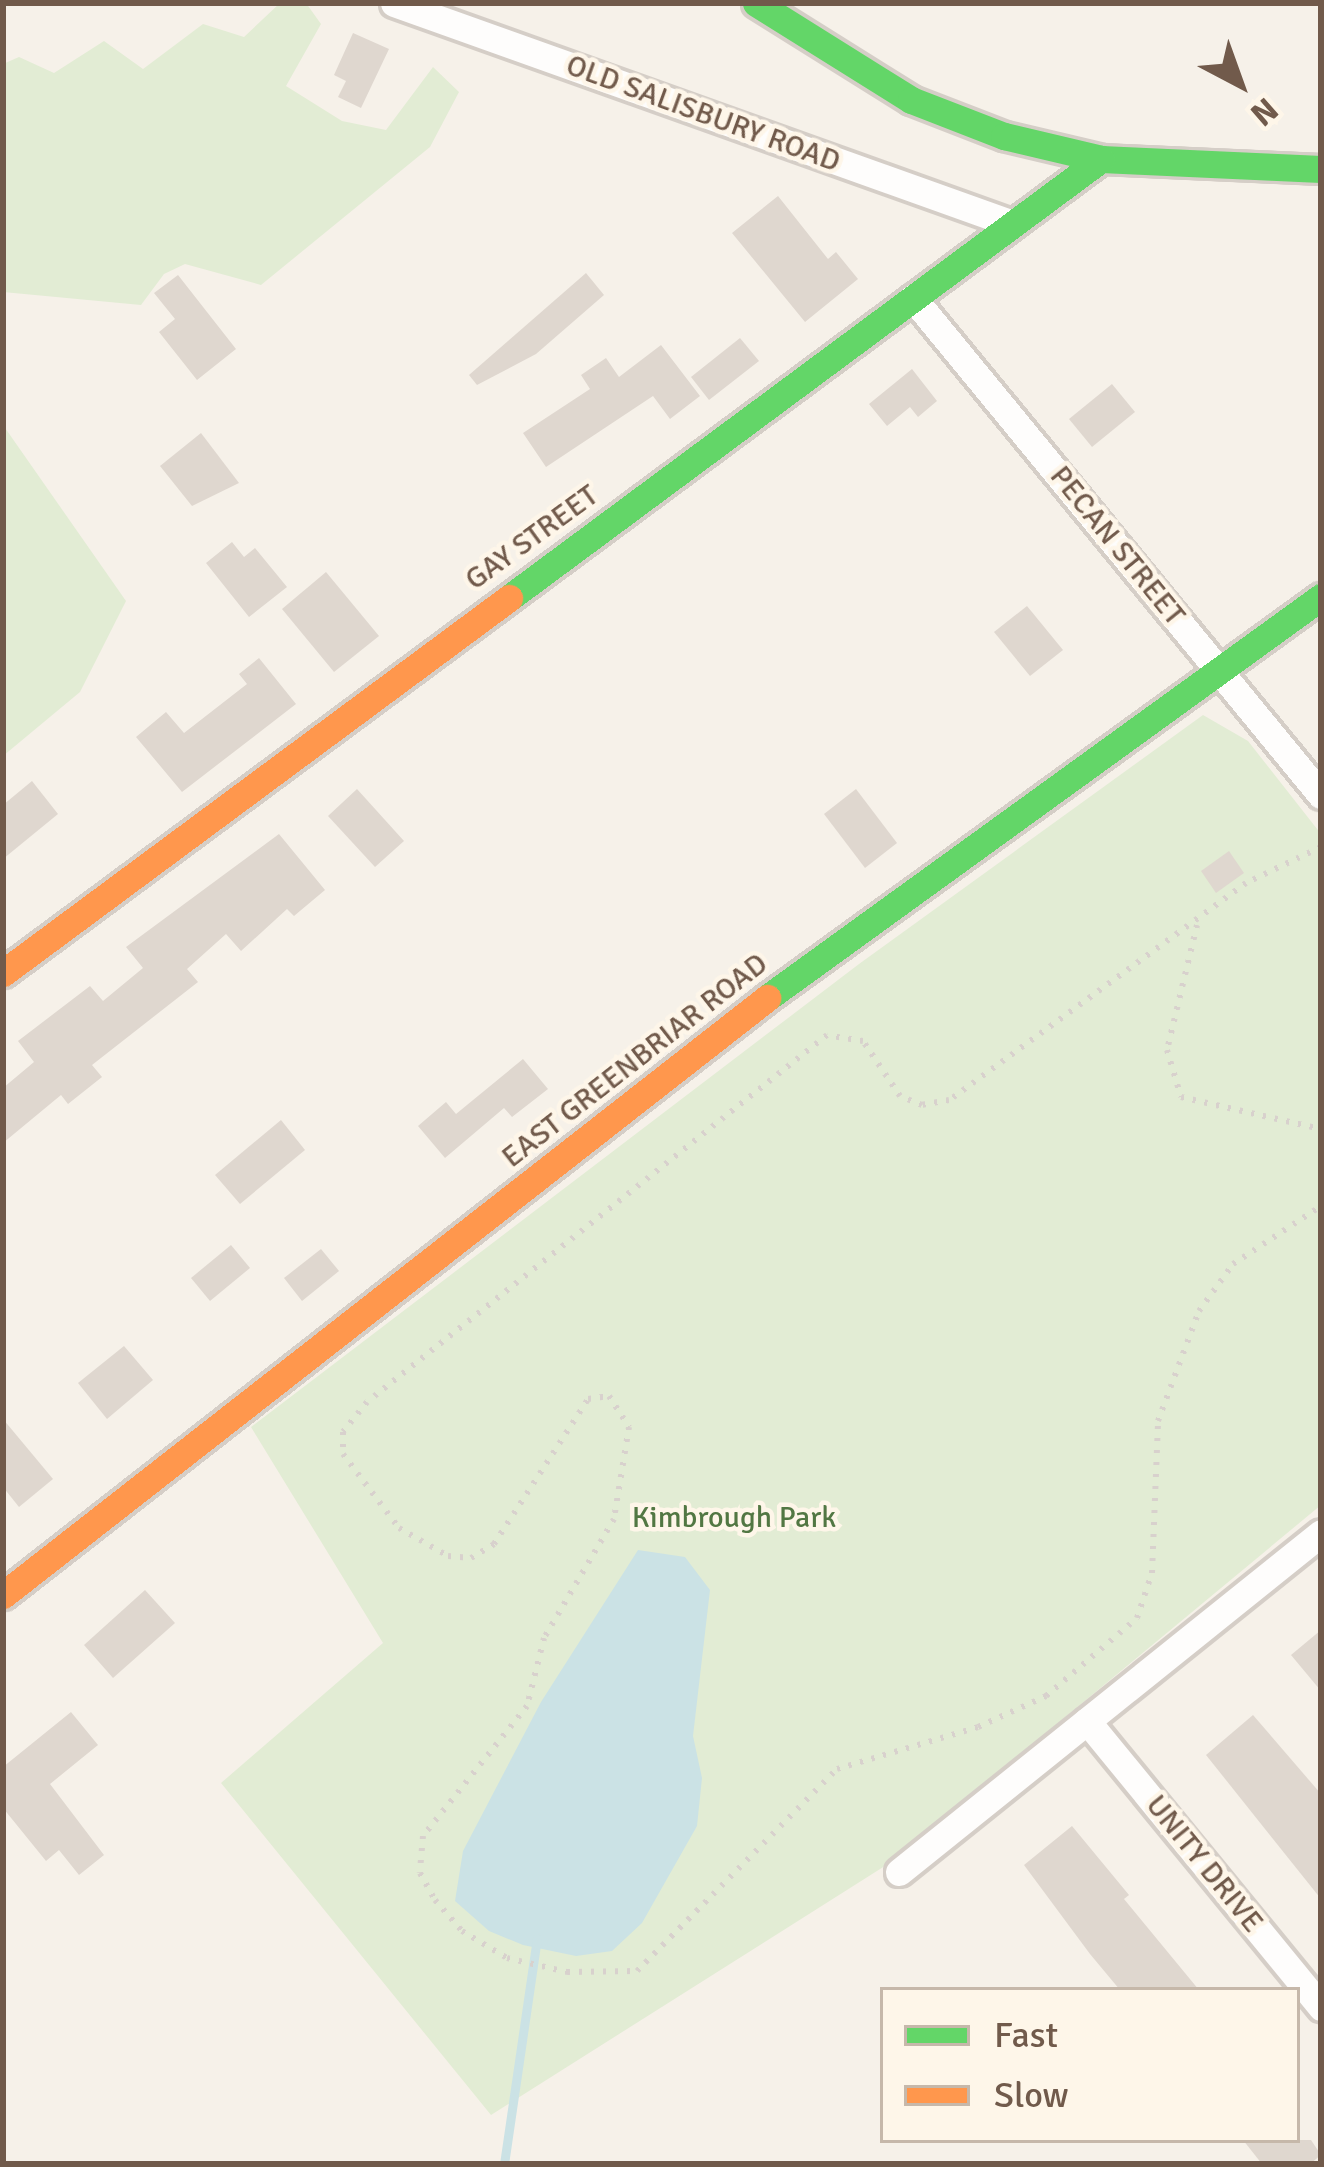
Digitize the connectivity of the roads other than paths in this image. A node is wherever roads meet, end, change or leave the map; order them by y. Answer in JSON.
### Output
{"nodes":[{"id":1,"x":394,"y":3,"type":"edge"},
{"id":2,"x":756,"y":3,"type":"edge"},
{"id":3,"x":1101,"y":159,"type":"junction"},
{"id":4,"x":1321,"y":169,"type":"edge"},
{"id":5,"x":1013,"y":224,"type":"junction"},
{"id":6,"x":913,"y":298,"type":"junction"},
{"id":7,"x":1321,"y":597,"type":"edge"},
{"id":8,"x":1220,"y":673,"type":"junction"},
{"id":9,"x":1321,"y":795,"type":"edge"},
{"id":10,"x":3,"y":973,"type":"edge"},
{"id":11,"x":1321,"y":1533,"type":"edge"},
{"id":12,"x":3,"y":1595,"type":"edge"},
{"id":13,"x":1087,"y":1721,"type":"junction"},
{"id":14,"x":899,"y":1872,"type":"dead end"},
{"id":15,"x":1321,"y":2007,"type":"edge"}],
"edges":[{"from":1,"to":5,"type":"street","name":"OLD SALISBURY ROAD"},
{"from":2,"to":3,"type":"street"},
{"from":3,"to":4,"type":"street"},
{"from":3,"to":5,"type":"street","name":"GAY STREET"},
{"from":5,"to":6,"type":"street","name":"GAY STREET"},
{"from":6,"to":8,"type":"street","name":"PECAN STREET"},
{"from":6,"to":10,"type":"street","name":"GAY STREET"},
{"from":7,"to":8,"type":"street","name":"EAST GREENBRIAR ROAD"},
{"from":8,"to":9,"type":"street","name":"PECAN STREET"},
{"from":8,"to":12,"type":"street","name":"EAST GREENBRIAR ROAD"},
{"from":11,"to":13,"type":"street"},
{"from":13,"to":14,"type":"street"},
{"from":13,"to":15,"type":"street","name":"UNITY DRIVE"}]}
